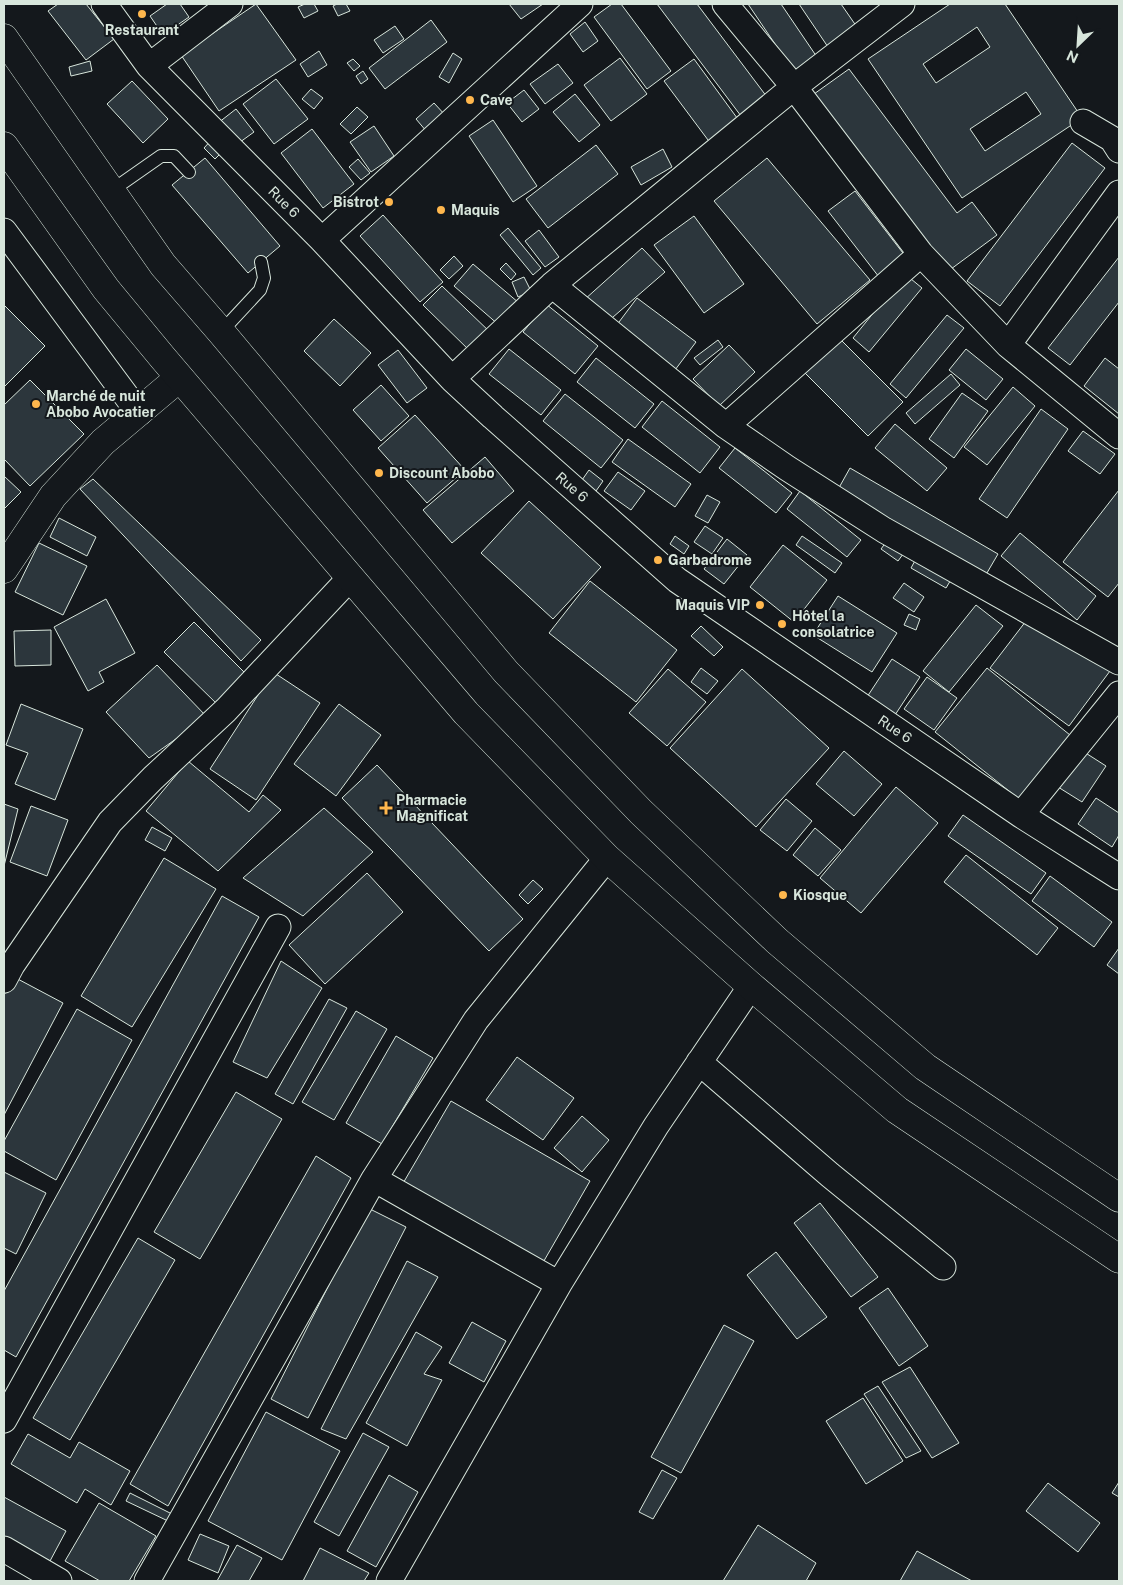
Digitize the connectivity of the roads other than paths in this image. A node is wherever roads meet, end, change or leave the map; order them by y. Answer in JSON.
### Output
{"nodes":[{"id":1,"x":104,"y":4,"type":"edge"},
{"id":2,"x":230,"y":4,"type":"edge"},
{"id":3,"x":580,"y":4,"type":"edge"},
{"id":4,"x":725,"y":4,"type":"edge"},
{"id":5,"x":902,"y":4,"type":"edge"},
{"id":6,"x":4,"y":38,"type":"edge"},
{"id":7,"x":149,"y":66,"type":"junction"},
{"id":8,"x":794,"y":87,"type":"junction"},
{"id":9,"x":1083,"y":122,"type":"dead end"},
{"id":10,"x":4,"y":146,"type":"edge"},
{"id":11,"x":1119,"y":150,"type":"edge"},
{"id":12,"x":189,"y":172,"type":"dead end"},
{"id":13,"x":111,"y":191,"type":"junction"},
{"id":14,"x":1119,"y":193,"type":"edge"},
{"id":15,"x":322,"y":240,"type":"junction"},
{"id":16,"x":7,"y":243,"type":"edge"},
{"id":17,"x":921,"y":254,"type":"junction"},
{"id":18,"x":261,"y":262,"type":"dead end"},
{"id":19,"x":552,"y":285,"type":"junction"},
{"id":20,"x":221,"y":332,"type":"junction"},
{"id":21,"x":1008,"y":344,"type":"junction"},
{"id":22,"x":179,"y":378,"type":"junction"},
{"id":23,"x":452,"y":379,"type":"junction"},
{"id":24,"x":139,"y":413,"type":"junction"},
{"id":25,"x":726,"y":426,"type":"junction"},
{"id":26,"x":1119,"y":436,"type":"edge"},
{"id":27,"x":4,"y":569,"type":"edge"},
{"id":28,"x":350,"y":578,"type":"junction"},
{"id":29,"x":1119,"y":662,"type":"edge"},
{"id":30,"x":1119,"y":694,"type":"edge"},
{"id":31,"x":1021,"y":815,"type":"junction"},
{"id":32,"x":607,"y":858,"type":"junction"},
{"id":33,"x":1119,"y":877,"type":"edge"},
{"id":34,"x":278,"y":927,"type":"dead end"},
{"id":35,"x":4,"y":980,"type":"edge"},
{"id":36,"x":751,"y":986,"type":"junction"},
{"id":37,"x":699,"y":1062,"type":"junction"},
{"id":38,"x":374,"y":1179,"type":"junction"},
{"id":39,"x":1119,"y":1198,"type":"edge"},
{"id":40,"x":1119,"y":1259,"type":"edge"},
{"id":41,"x":942,"y":1267,"type":"dead end"},
{"id":42,"x":559,"y":1284,"type":"junction"},
{"id":43,"x":4,"y":1420,"type":"edge"},
{"id":44,"x":4,"y":1549,"type":"edge"},
{"id":45,"x":58,"y":1581,"type":"edge"},
{"id":46,"x":147,"y":1581,"type":"edge"},
{"id":47,"x":388,"y":1581,"type":"edge"}],
"edges":[{"from":1,"to":7,"type":"street","name":"Rue 6"},
{"from":2,"to":7,"type":"street"},
{"from":3,"to":15,"type":"street"},
{"from":4,"to":8,"type":"street"},
{"from":5,"to":8,"type":"street"},
{"from":6,"to":13,"type":"main road"},
{"from":7,"to":15,"type":"street","name":"Rue 6"},
{"from":8,"to":17,"type":"street"},
{"from":8,"to":19,"type":"street"},
{"from":9,"to":11,"type":"street"},
{"from":10,"to":22,"type":"main road"},
{"from":12,"to":13,"type":"lane"},
{"from":13,"to":20,"type":"main road"},
{"from":14,"to":21,"type":"street"},
{"from":15,"to":23,"type":"street","name":"Rue 6"},
{"from":16,"to":24,"type":"street"},
{"from":17,"to":21,"type":"street"},
{"from":17,"to":25,"type":"street"},
{"from":18,"to":20,"type":"lane"},
{"from":19,"to":23,"type":"street"},
{"from":19,"to":25,"type":"street"},
{"from":20,"to":39,"type":"main road"},
{"from":21,"to":26,"type":"street"},
{"from":22,"to":24,"type":"main road"},
{"from":22,"to":28,"type":"main road"},
{"from":23,"to":31,"type":"street","name":"Rue 6"},
{"from":24,"to":27,"type":"main road"},
{"from":25,"to":29,"type":"street"},
{"from":28,"to":32,"type":"main road"},
{"from":28,"to":35,"type":"street"},
{"from":30,"to":31,"type":"street"},
{"from":31,"to":33,"type":"street","name":"Rue 6"},
{"from":32,"to":36,"type":"main road"},
{"from":32,"to":38,"type":"street"},
{"from":34,"to":43,"type":"street"},
{"from":36,"to":37,"type":"street"},
{"from":36,"to":40,"type":"main road"},
{"from":37,"to":41,"type":"street"},
{"from":37,"to":42,"type":"street"},
{"from":38,"to":42,"type":"street"},
{"from":38,"to":46,"type":"street"},
{"from":42,"to":47,"type":"street"},
{"from":44,"to":45,"type":"street"}]}
